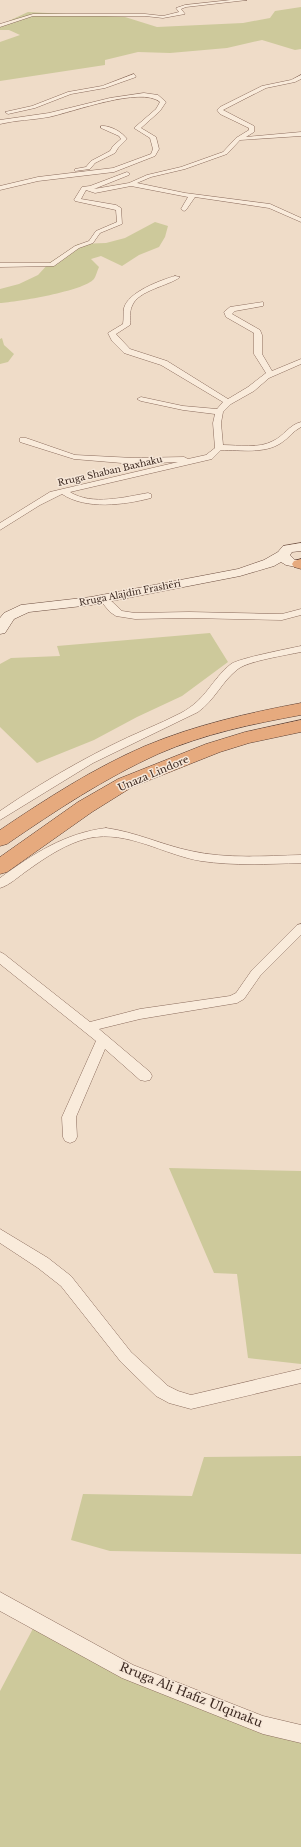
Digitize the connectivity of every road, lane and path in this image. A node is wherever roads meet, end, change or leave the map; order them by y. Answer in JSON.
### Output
{"nodes":[{"id":1,"x":245,"y":0,"type":"edge"},
{"id":2,"x":0,"y":26,"type":"edge"},
{"id":3,"x":134,"y":76,"type":"dead end"},
{"id":4,"x":301,"y":77,"type":"edge"},
{"id":5,"x":0,"y":114,"type":"edge"},
{"id":6,"x":0,"y":122,"type":"edge"},
{"id":7,"x":103,"y":127,"type":"dead end"},
{"id":8,"x":301,"y":134,"type":"edge"},
{"id":9,"x":238,"y":139,"type":"junction"},
{"id":10,"x":153,"y":156,"type":"junction"},
{"id":11,"x":148,"y":164,"type":"dead end"},
{"id":12,"x":133,"y":172,"type":"dead end"},
{"id":13,"x":0,"y":183,"type":"edge"},
{"id":14,"x":131,"y":184,"type":"junction"},
{"id":15,"x":0,"y":188,"type":"edge"},
{"id":16,"x":91,"y":188,"type":"junction"},
{"id":17,"x":187,"y":194,"type":"junction"},
{"id":18,"x":184,"y":209,"type":"dead end"},
{"id":19,"x":301,"y":220,"type":"edge"},
{"id":20,"x":0,"y":265,"type":"edge"},
{"id":21,"x":177,"y":277,"type":"dead end"},
{"id":22,"x":260,"y":304,"type":"dead end"},
{"id":23,"x":301,"y":361,"type":"edge"},
{"id":24,"x":271,"y":374,"type":"junction"},
{"id":25,"x":141,"y":399,"type":"dead end"},
{"id":26,"x":228,"y":402,"type":"junction"},
{"id":27,"x":219,"y":412,"type":"junction"},
{"id":28,"x":301,"y":424,"type":"edge"},
{"id":29,"x":23,"y":440,"type":"dead end"},
{"id":30,"x":219,"y":448,"type":"junction"},
{"id":31,"x":209,"y":457,"type":"junction"},
{"id":32,"x":63,"y":491,"type":"junction"},
{"id":33,"x":148,"y":496,"type":"dead end"},
{"id":34,"x":0,"y":527,"type":"edge"},
{"id":35,"x":301,"y":547,"type":"edge"},
{"id":36,"x":295,"y":562,"type":"edge"},
{"id":37,"x":104,"y":599,"type":"junction"},
{"id":38,"x":301,"y":612,"type":"edge"},
{"id":39,"x":0,"y":630,"type":"edge"},
{"id":40,"x":301,"y":649,"type":"edge"},
{"id":41,"x":301,"y":707,"type":"edge"},
{"id":42,"x":301,"y":726,"type":"edge"},
{"id":43,"x":0,"y":816,"type":"edge"},
{"id":44,"x":0,"y":838,"type":"edge"},
{"id":45,"x":301,"y":859,"type":"edge"},
{"id":46,"x":0,"y":867,"type":"edge"},
{"id":47,"x":0,"y":884,"type":"edge"},
{"id":48,"x":301,"y":928,"type":"edge"},
{"id":49,"x":0,"y":957,"type":"edge"},
{"id":50,"x":88,"y":1027,"type":"junction"},
{"id":51,"x":103,"y":1040,"type":"junction"},
{"id":52,"x":145,"y":1076,"type":"dead end"},
{"id":53,"x":70,"y":1137,"type":"dead end"},
{"id":54,"x":0,"y":1235,"type":"edge"},
{"id":55,"x":301,"y":1376,"type":"edge"},
{"id":56,"x":0,"y":1601,"type":"edge"},
{"id":57,"x":301,"y":1734,"type":"edge"}],
"edges":[{"from":1,"to":2,"type":"street"},
{"from":3,"to":5,"type":"street"},
{"from":4,"to":9,"type":"street"},
{"from":6,"to":10,"type":"street"},
{"from":7,"to":13,"type":"street"},
{"from":8,"to":9,"type":"street"},
{"from":9,"to":14,"type":"street"},
{"from":10,"to":11,"type":"street"},
{"from":10,"to":15,"type":"street"},
{"from":12,"to":16,"type":"street"},
{"from":14,"to":16,"type":"street"},
{"from":14,"to":17,"type":"street"},
{"from":16,"to":20,"type":"street"},
{"from":17,"to":18,"type":"street"},
{"from":17,"to":19,"type":"street"},
{"from":21,"to":26,"type":"street"},
{"from":22,"to":24,"type":"street"},
{"from":23,"to":24,"type":"street"},
{"from":24,"to":26,"type":"street"},
{"from":25,"to":27,"type":"street"},
{"from":26,"to":27,"type":"street"},
{"from":27,"to":30,"type":"street"},
{"from":28,"to":30,"type":"street"},
{"from":29,"to":31,"type":"street"},
{"from":30,"to":31,"type":"street"},
{"from":31,"to":32,"type":"street","name":"Rruga Shaban Baxhaku"},
{"from":32,"to":33,"type":"street"},
{"from":32,"to":34,"type":"street","name":"Rruga Shaban Baxhaku"},
{"from":35,"to":36,"type":"main road","name":"Rruga Alajdin Frashëri"},
{"from":36,"to":37,"type":"main road","name":"Rruga Alajdin Frashëri"},
{"from":37,"to":38,"type":"street"},
{"from":37,"to":39,"type":"main road","name":"Rruga Alajdin Frashëri"},
{"from":40,"to":43,"type":"street"},
{"from":41,"to":44,"type":"highway","name":"Unaza Lindore"},
{"from":42,"to":46,"type":"highway","name":"Unaza Lindore"},
{"from":45,"to":47,"type":"street"},
{"from":48,"to":50,"type":"street"},
{"from":49,"to":50,"type":"street"},
{"from":50,"to":51,"type":"street"},
{"from":51,"to":52,"type":"street"},
{"from":51,"to":53,"type":"street"},
{"from":54,"to":55,"type":"street"},
{"from":56,"to":57,"type":"street","name":"Rruga Ali Hafiz Ulqinaku"}]}
